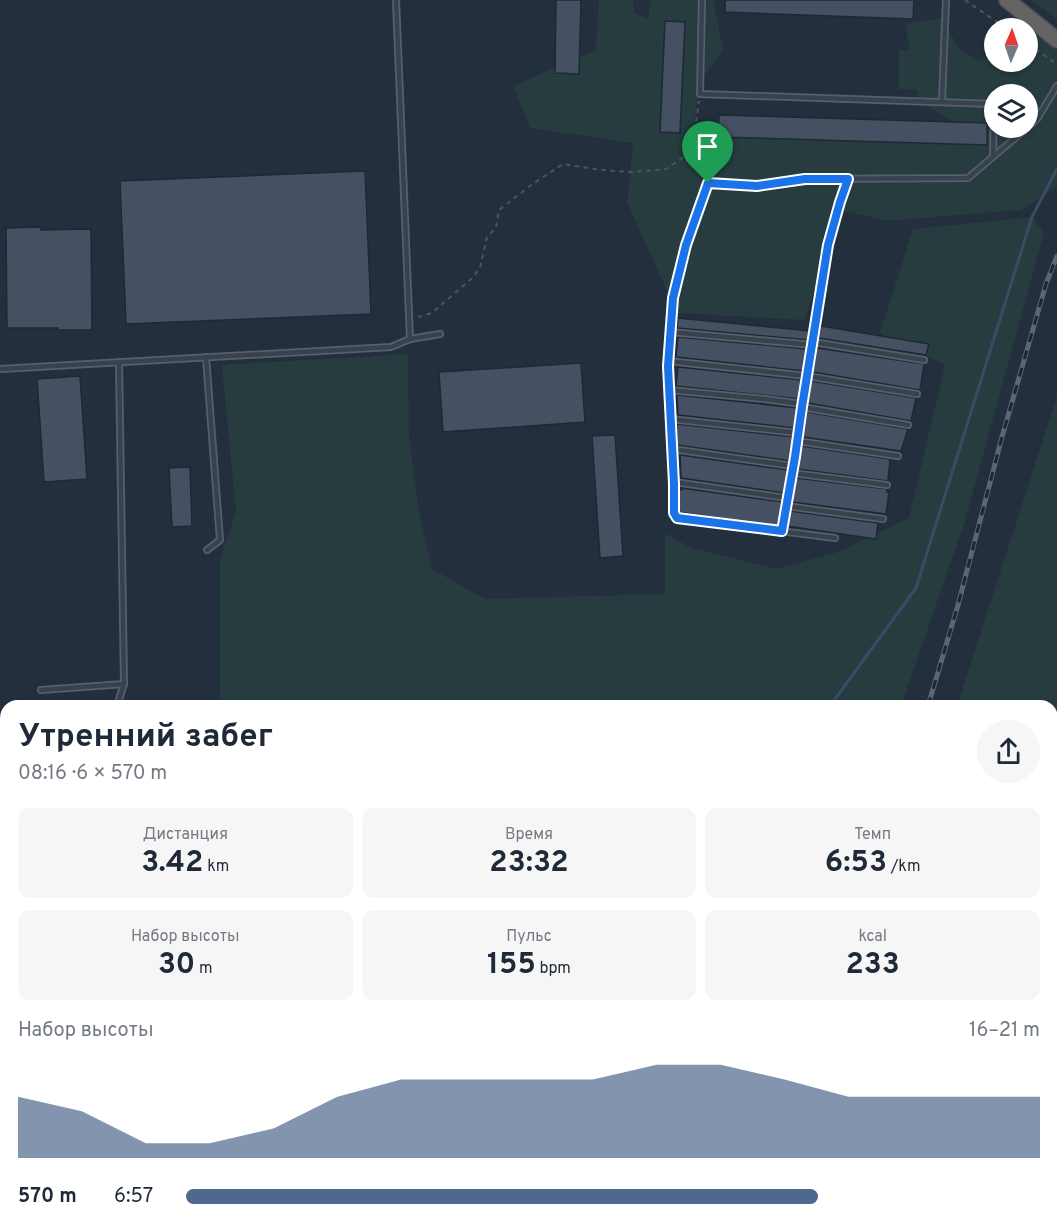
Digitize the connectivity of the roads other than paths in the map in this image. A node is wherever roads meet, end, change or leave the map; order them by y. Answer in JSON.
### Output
{"nodes":[{"id":1,"x":396,"y":0,"type":"edge"},
{"id":2,"x":702,"y":0,"type":"edge"},
{"id":3,"x":946,"y":0,"type":"edge"},
{"id":4,"x":1007,"y":0,"type":"edge"},
{"id":5,"x":1057,"y":40,"type":"edge"},
{"id":6,"x":1057,"y":86,"type":"edge"},
{"id":7,"x":942,"y":101,"type":"junction"},
{"id":8,"x":1038,"y":116,"type":"edge"},
{"id":9,"x":1014,"y":138,"type":"edge"},
{"id":10,"x":993,"y":156,"type":"junction"},
{"id":11,"x":848,"y":179,"type":"junction"},
{"id":12,"x":670,"y":332,"type":"junction"},
{"id":13,"x":440,"y":334,"type":"dead end"},
{"id":14,"x":410,"y":339,"type":"junction"},
{"id":15,"x":813,"y":343,"type":"junction"},
{"id":16,"x":206,"y":357,"type":"junction"},
{"id":17,"x":924,"y":360,"type":"dead end"},
{"id":18,"x":668,"y":361,"type":"junction"},
{"id":19,"x":119,"y":362,"type":"junction"},
{"id":20,"x":0,"y":369,"type":"edge"},
{"id":21,"x":807,"y":376,"type":"junction"},
{"id":22,"x":669,"y":390,"type":"junction"},
{"id":23,"x":917,"y":393,"type":"dead end"},
{"id":24,"x":802,"y":406,"type":"junction"},
{"id":25,"x":670,"y":419,"type":"junction"},
{"id":26,"x":908,"y":425,"type":"dead end"},
{"id":27,"x":798,"y":433,"type":"junction"},
{"id":28,"x":797,"y":441,"type":"junction"},
{"id":29,"x":672,"y":449,"type":"junction"},
{"id":30,"x":898,"y":456,"type":"dead end"},
{"id":31,"x":793,"y":466,"type":"junction"},
{"id":32,"x":792,"y":473,"type":"junction"},
{"id":33,"x":674,"y":482,"type":"junction"},
{"id":34,"x":887,"y":485,"type":"dead end"},
{"id":35,"x":787,"y":498,"type":"junction"},
{"id":36,"x":786,"y":506,"type":"junction"},
{"id":37,"x":883,"y":519,"type":"dead end"},
{"id":38,"x":782,"y":531,"type":"junction"},
{"id":39,"x":835,"y":538,"type":"dead end"},
{"id":40,"x":207,"y":550,"type":"dead end"},
{"id":41,"x":124,"y":684,"type":"junction"},
{"id":42,"x":41,"y":690,"type":"dead end"},
{"id":43,"x":119,"y":700,"type":"edge"}],
"edges":[{"from":1,"to":14,"type":"lane"},
{"from":2,"to":7,"type":"lane"},
{"from":3,"to":7,"type":"lane"},
{"from":4,"to":5,"type":"highway"},
{"from":6,"to":8,"type":"lane"},
{"from":7,"to":10,"type":"lane"},
{"from":9,"to":10,"type":"lane"},
{"from":10,"to":11,"type":"lane"},
{"from":11,"to":12,"type":"lane"},
{"from":11,"to":15,"type":"lane"},
{"from":12,"to":15,"type":"lane"},
{"from":12,"to":18,"type":"lane"},
{"from":13,"to":14,"type":"lane"},
{"from":14,"to":16,"type":"lane"},
{"from":15,"to":17,"type":"lane"},
{"from":15,"to":21,"type":"lane"},
{"from":16,"to":19,"type":"lane"},
{"from":16,"to":40,"type":"lane"},
{"from":18,"to":21,"type":"lane"},
{"from":18,"to":22,"type":"lane"},
{"from":19,"to":20,"type":"lane"},
{"from":19,"to":41,"type":"lane"},
{"from":21,"to":23,"type":"lane"},
{"from":21,"to":24,"type":"lane"},
{"from":22,"to":24,"type":"lane"},
{"from":22,"to":25,"type":"lane"},
{"from":24,"to":26,"type":"lane"},
{"from":24,"to":27,"type":"lane"},
{"from":25,"to":27,"type":"lane"},
{"from":25,"to":29,"type":"lane"},
{"from":27,"to":28,"type":"lane"},
{"from":28,"to":30,"type":"lane"},
{"from":28,"to":31,"type":"lane"},
{"from":29,"to":31,"type":"lane"},
{"from":29,"to":33,"type":"lane"},
{"from":31,"to":32,"type":"lane"},
{"from":32,"to":34,"type":"lane"},
{"from":32,"to":35,"type":"lane"},
{"from":33,"to":35,"type":"lane"},
{"from":33,"to":38,"type":"lane"},
{"from":35,"to":36,"type":"lane"},
{"from":36,"to":37,"type":"lane"},
{"from":36,"to":38,"type":"lane"},
{"from":38,"to":39,"type":"lane"},
{"from":41,"to":42,"type":"lane"},
{"from":41,"to":43,"type":"lane"}]}
